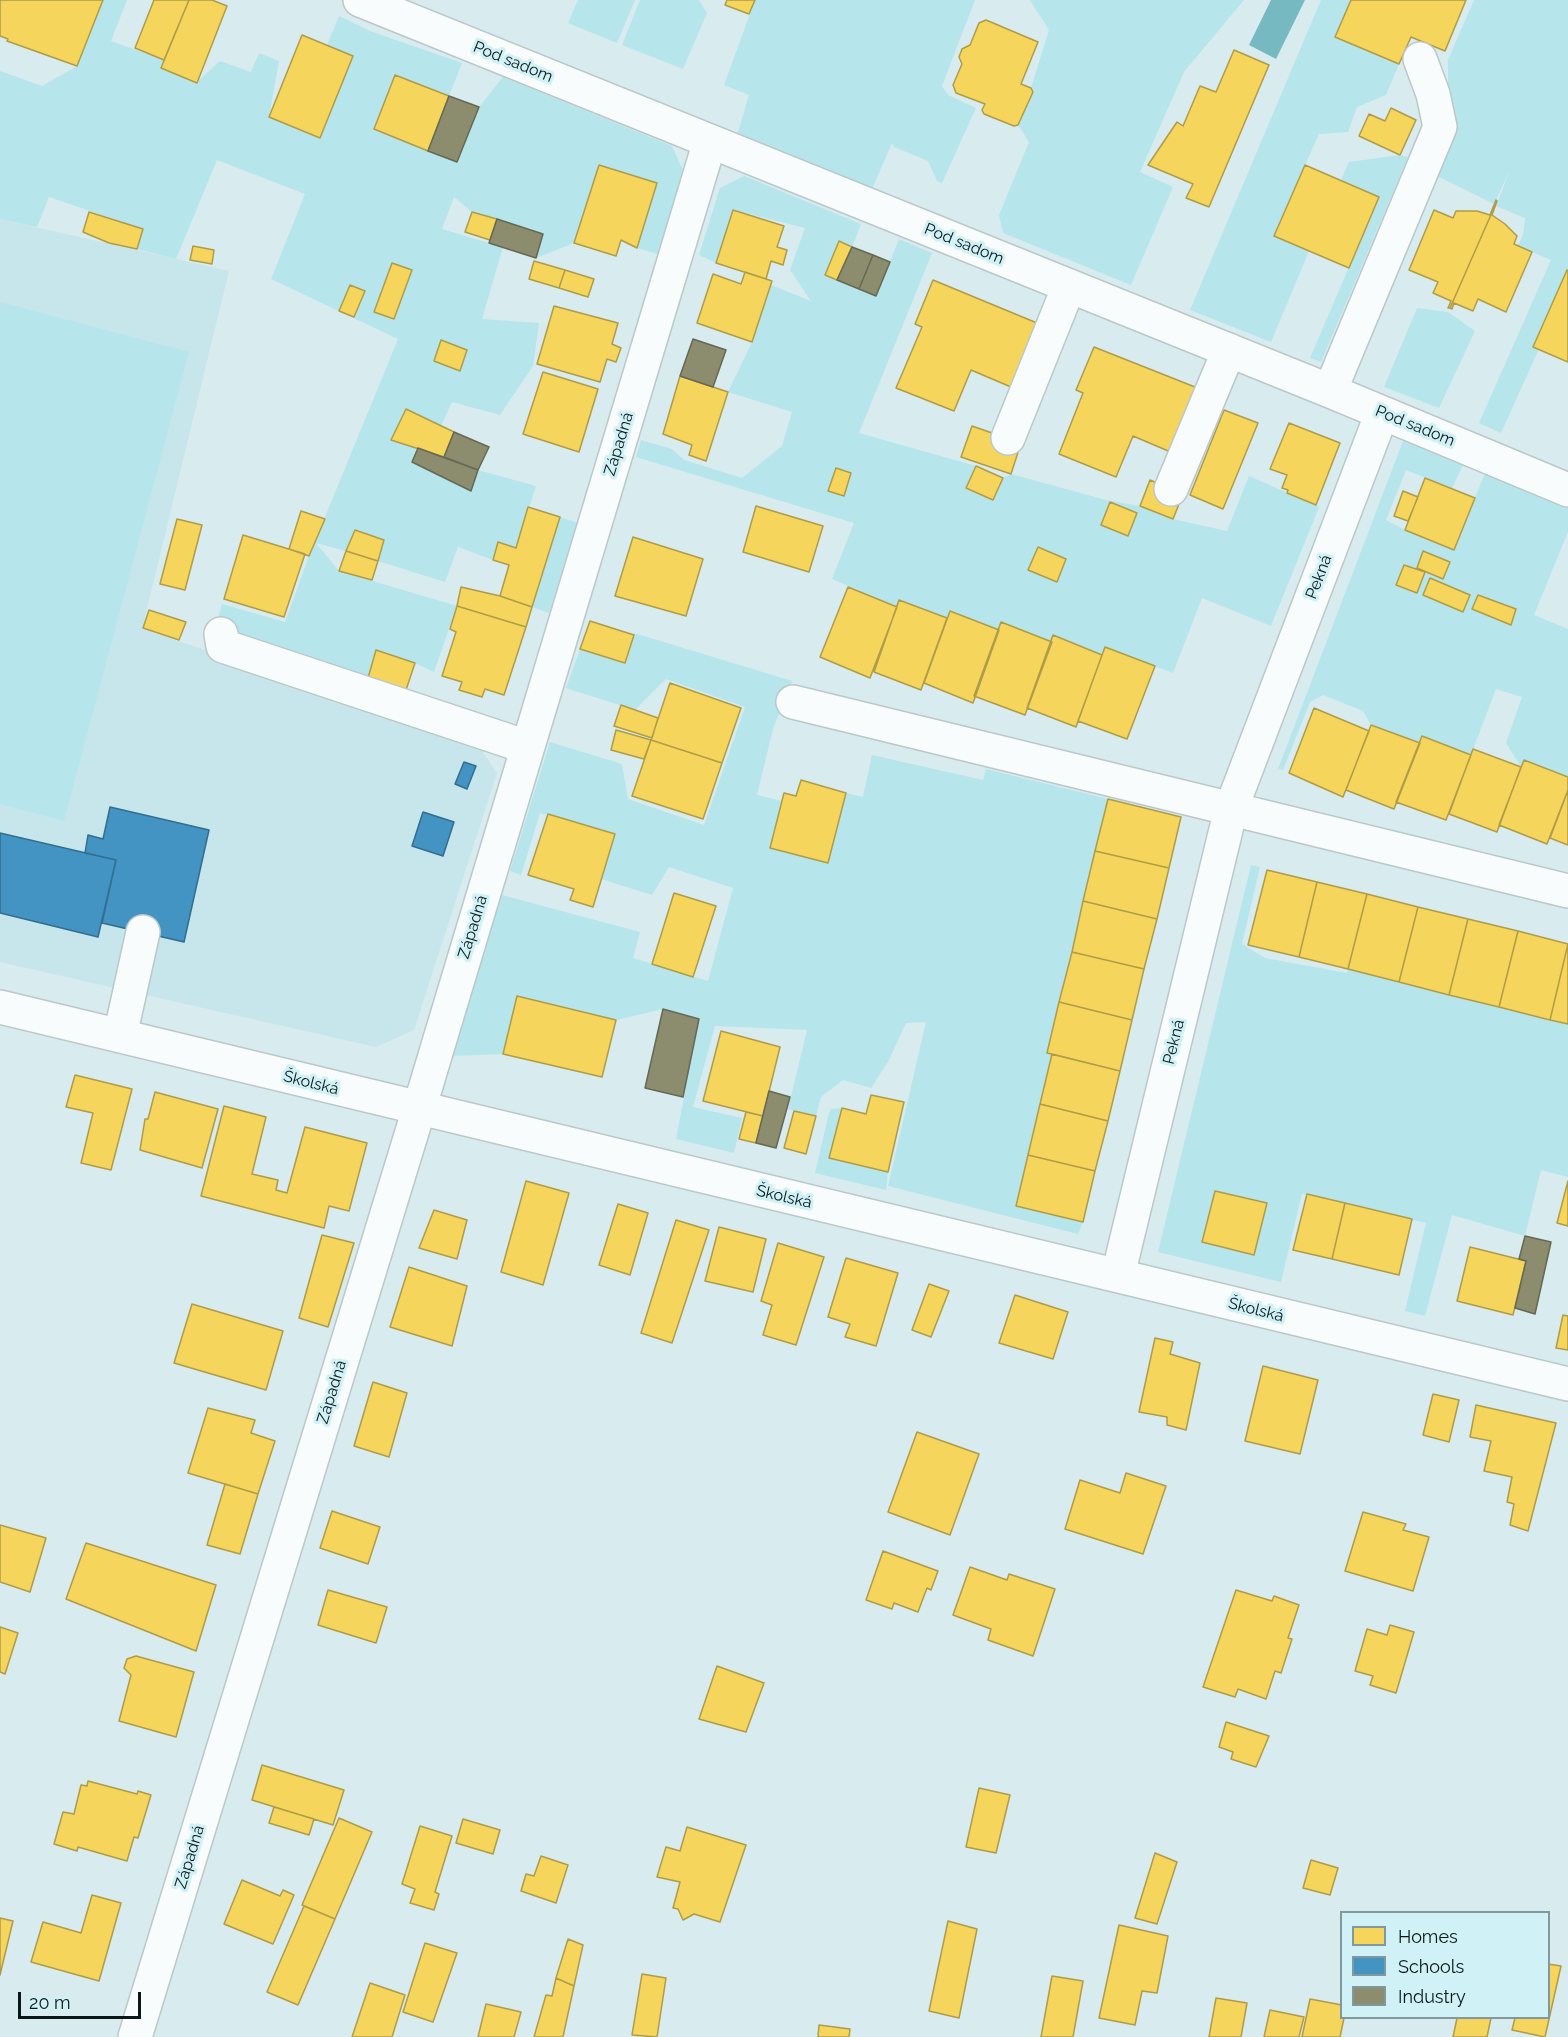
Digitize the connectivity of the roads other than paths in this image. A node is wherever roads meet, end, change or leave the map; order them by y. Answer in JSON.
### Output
{"nodes":[{"id":1,"x":360,"y":0,"type":"edge"},
{"id":2,"x":1420,"y":59,"type":"dead end"},
{"id":3,"x":711,"y":141,"type":"junction"},
{"id":4,"x":1069,"y":286,"type":"junction"},
{"id":5,"x":1229,"y":351,"type":"junction"},
{"id":6,"x":1330,"y":391,"type":"junction"},
{"id":7,"x":1382,"y":413,"type":"junction"},
{"id":8,"x":1008,"y":438,"type":"dead end"},
{"id":9,"x":1171,"y":489,"type":"dead end"},
{"id":10,"x":1568,"y":490,"type":"edge"},
{"id":11,"x":221,"y":634,"type":"dead end"},
{"id":12,"x":793,"y":702,"type":"dead end"},
{"id":13,"x":527,"y":747,"type":"junction"},
{"id":14,"x":1231,"y":809,"type":"junction"},
{"id":15,"x":1568,"y":891,"type":"edge"},
{"id":16,"x":143,"y":932,"type":"dead end"},
{"id":17,"x":0,"y":1007,"type":"edge"},
{"id":18,"x":120,"y":1036,"type":"junction"},
{"id":19,"x":418,"y":1108,"type":"junction"},
{"id":20,"x":1118,"y":1275,"type":"junction"},
{"id":21,"x":1568,"y":1384,"type":"edge"},
{"id":22,"x":135,"y":2037,"type":"edge"}],
"edges":[{"from":1,"to":3,"type":"street","name":"Pod sadom"},
{"from":2,"to":6,"type":"street"},
{"from":3,"to":4,"type":"street","name":"Pod sadom"},
{"from":3,"to":13,"type":"street","name":"Západná"},
{"from":4,"to":5,"type":"street","name":"Pod sadom"},
{"from":4,"to":8,"type":"street"},
{"from":5,"to":6,"type":"street","name":"Pod sadom"},
{"from":5,"to":9,"type":"street"},
{"from":6,"to":7,"type":"street","name":"Pod sadom"},
{"from":7,"to":10,"type":"street","name":"Pod sadom"},
{"from":7,"to":14,"type":"street","name":"Pekná"},
{"from":11,"to":13,"type":"street"},
{"from":12,"to":14,"type":"street"},
{"from":13,"to":19,"type":"street","name":"Západná"},
{"from":14,"to":15,"type":"street"},
{"from":14,"to":20,"type":"street","name":"Pekná"},
{"from":16,"to":18,"type":"street"},
{"from":17,"to":18,"type":"street","name":"Školská"},
{"from":18,"to":19,"type":"street","name":"Školská"},
{"from":19,"to":20,"type":"street","name":"Školská"},
{"from":19,"to":22,"type":"street","name":"Západná"},
{"from":20,"to":21,"type":"street","name":"Školská"}]}
